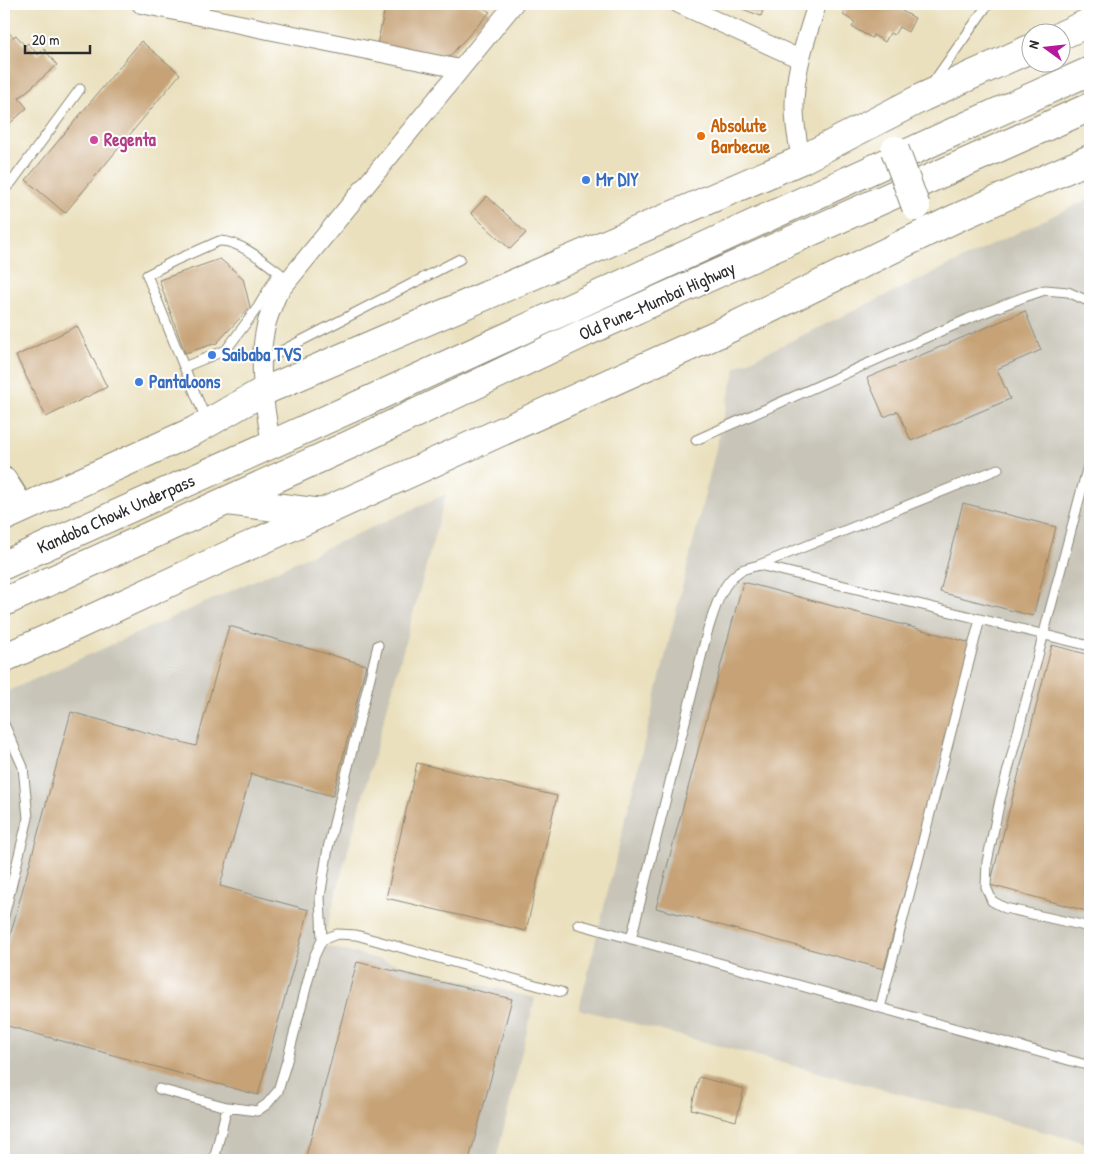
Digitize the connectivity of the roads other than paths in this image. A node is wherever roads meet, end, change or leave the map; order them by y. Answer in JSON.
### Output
{"nodes":[{"id":1,"x":141,"y":4,"type":"edge"},
{"id":2,"x":514,"y":4,"type":"edge"},
{"id":3,"x":679,"y":4,"type":"edge"},
{"id":4,"x":816,"y":4,"type":"edge"},
{"id":5,"x":988,"y":4,"type":"edge"},
{"id":6,"x":167,"y":6,"type":"edge"},
{"id":7,"x":1090,"y":22,"type":"edge"},
{"id":8,"x":1072,"y":30,"type":"edge"},
{"id":9,"x":1022,"y":52,"type":"edge"},
{"id":10,"x":800,"y":59,"type":"junction"},
{"id":11,"x":460,"y":69,"type":"junction"},
{"id":12,"x":1090,"y":71,"type":"edge"},
{"id":13,"x":80,"y":89,"type":"dead end"},
{"id":14,"x":923,"y":97,"type":"junction"},
{"id":15,"x":1090,"y":107,"type":"edge"},
{"id":16,"x":884,"y":117,"type":"junction"},
{"id":17,"x":1090,"y":159,"type":"edge"},
{"id":18,"x":801,"y":160,"type":"junction"},
{"id":19,"x":4,"y":189,"type":"edge"},
{"id":20,"x":925,"y":233,"type":"junction"},
{"id":21,"x":460,"y":259,"type":"dead end"},
{"id":22,"x":284,"y":276,"type":"junction"},
{"id":23,"x":1090,"y":302,"type":"edge"},
{"id":24,"x":262,"y":361,"type":"junction"},
{"id":25,"x":184,"y":368,"type":"junction"},
{"id":26,"x":262,"y":392,"type":"junction"},
{"id":27,"x":208,"y":423,"type":"junction"},
{"id":28,"x":696,"y":440,"type":"dead end"},
{"id":29,"x":271,"y":445,"type":"junction"},
{"id":30,"x":1090,"y":458,"type":"edge"},
{"id":31,"x":229,"y":464,"type":"joint"},
{"id":32,"x":998,"y":469,"type":"dead end"},
{"id":33,"x":4,"y":481,"type":"edge"},
{"id":34,"x":226,"y":501,"type":"junction"},
{"id":35,"x":13,"y":512,"type":"edge"},
{"id":36,"x":322,"y":513,"type":"junction"},
{"id":37,"x":4,"y":565,"type":"edge"},
{"id":38,"x":759,"y":565,"type":"junction"},
{"id":39,"x":4,"y":602,"type":"edge"},
{"id":40,"x":980,"y":619,"type":"junction"},
{"id":41,"x":1044,"y":634,"type":"junction"},
{"id":42,"x":378,"y":645,"type":"dead end"},
{"id":43,"x":1090,"y":646,"type":"edge"},
{"id":44,"x":4,"y":658,"type":"edge"},
{"id":45,"x":4,"y":724,"type":"edge"},
{"id":46,"x":4,"y":916,"type":"edge"},
{"id":47,"x":578,"y":924,"type":"dead end"},
{"id":48,"x":1090,"y":927,"type":"edge"},
{"id":49,"x":631,"y":939,"type":"junction"},
{"id":50,"x":322,"y":940,"type":"junction"},
{"id":51,"x":561,"y":992,"type":"dead end"},
{"id":52,"x":880,"y":1008,"type":"junction"},
{"id":53,"x":1090,"y":1066,"type":"edge"},
{"id":54,"x":159,"y":1090,"type":"dead end"},
{"id":55,"x":227,"y":1107,"type":"junction"},
{"id":56,"x":214,"y":1160,"type":"edge"}],
"edges":[{"from":1,"to":6,"type":"street"},
{"from":2,"to":11,"type":"street"},
{"from":3,"to":10,"type":"street"},
{"from":4,"to":10,"type":"street"},
{"from":5,"to":14,"type":"lane"},
{"from":6,"to":11,"type":"street"},
{"from":7,"to":8,"type":"main road"},
{"from":9,"to":14,"type":"main road"},
{"from":10,"to":18,"type":"street"},
{"from":11,"to":22,"type":"street"},
{"from":12,"to":29,"type":"main road","name":"Old Pune–Mumbai Highway"},
{"from":13,"to":19,"type":"lane"},
{"from":14,"to":16,"type":"main road"},
{"from":15,"to":34,"type":"main road","name":"Old Pune–Mumbai Highway"},
{"from":16,"to":18,"type":"main road"},
{"from":16,"to":20,"type":"main road","bridge":true},
{"from":17,"to":20,"type":"main road"},
{"from":18,"to":26,"type":"main road"},
{"from":20,"to":36,"type":"main road"},
{"from":21,"to":24,"type":"lane"},
{"from":22,"to":24,"type":"street"},
{"from":22,"to":25,"type":"lane"},
{"from":22,"to":25,"type":"lane"},
{"from":23,"to":28,"type":"lane"},
{"from":24,"to":26,"type":"street"},
{"from":25,"to":27,"type":"lane"},
{"from":26,"to":27,"type":"main road"},
{"from":26,"to":29,"type":"street"},
{"from":27,"to":35,"type":"main road"},
{"from":29,"to":31,"type":"main road","name":"Old Pune–Mumbai Highway"},
{"from":30,"to":41,"type":"lane"},
{"from":31,"to":37,"type":"main road","name":"Kandoba Chowk Underpass"},
{"from":32,"to":38,"type":"lane"},
{"from":33,"to":35,"type":"street"},
{"from":34,"to":36,"type":"main road"},
{"from":34,"to":39,"type":"main road","name":"Kandoba Chowk Underpass"},
{"from":36,"to":44,"type":"main road"},
{"from":38,"to":40,"type":"lane"},
{"from":38,"to":49,"type":"lane"},
{"from":40,"to":41,"type":"lane"},
{"from":40,"to":52,"type":"lane"},
{"from":41,"to":43,"type":"lane"},
{"from":41,"to":48,"type":"lane"},
{"from":42,"to":50,"type":"lane"},
{"from":45,"to":46,"type":"lane"},
{"from":47,"to":49,"type":"lane"},
{"from":49,"to":52,"type":"lane"},
{"from":50,"to":51,"type":"lane"},
{"from":50,"to":55,"type":"lane"},
{"from":52,"to":53,"type":"lane"},
{"from":54,"to":55,"type":"lane"},
{"from":55,"to":56,"type":"lane"}]}
